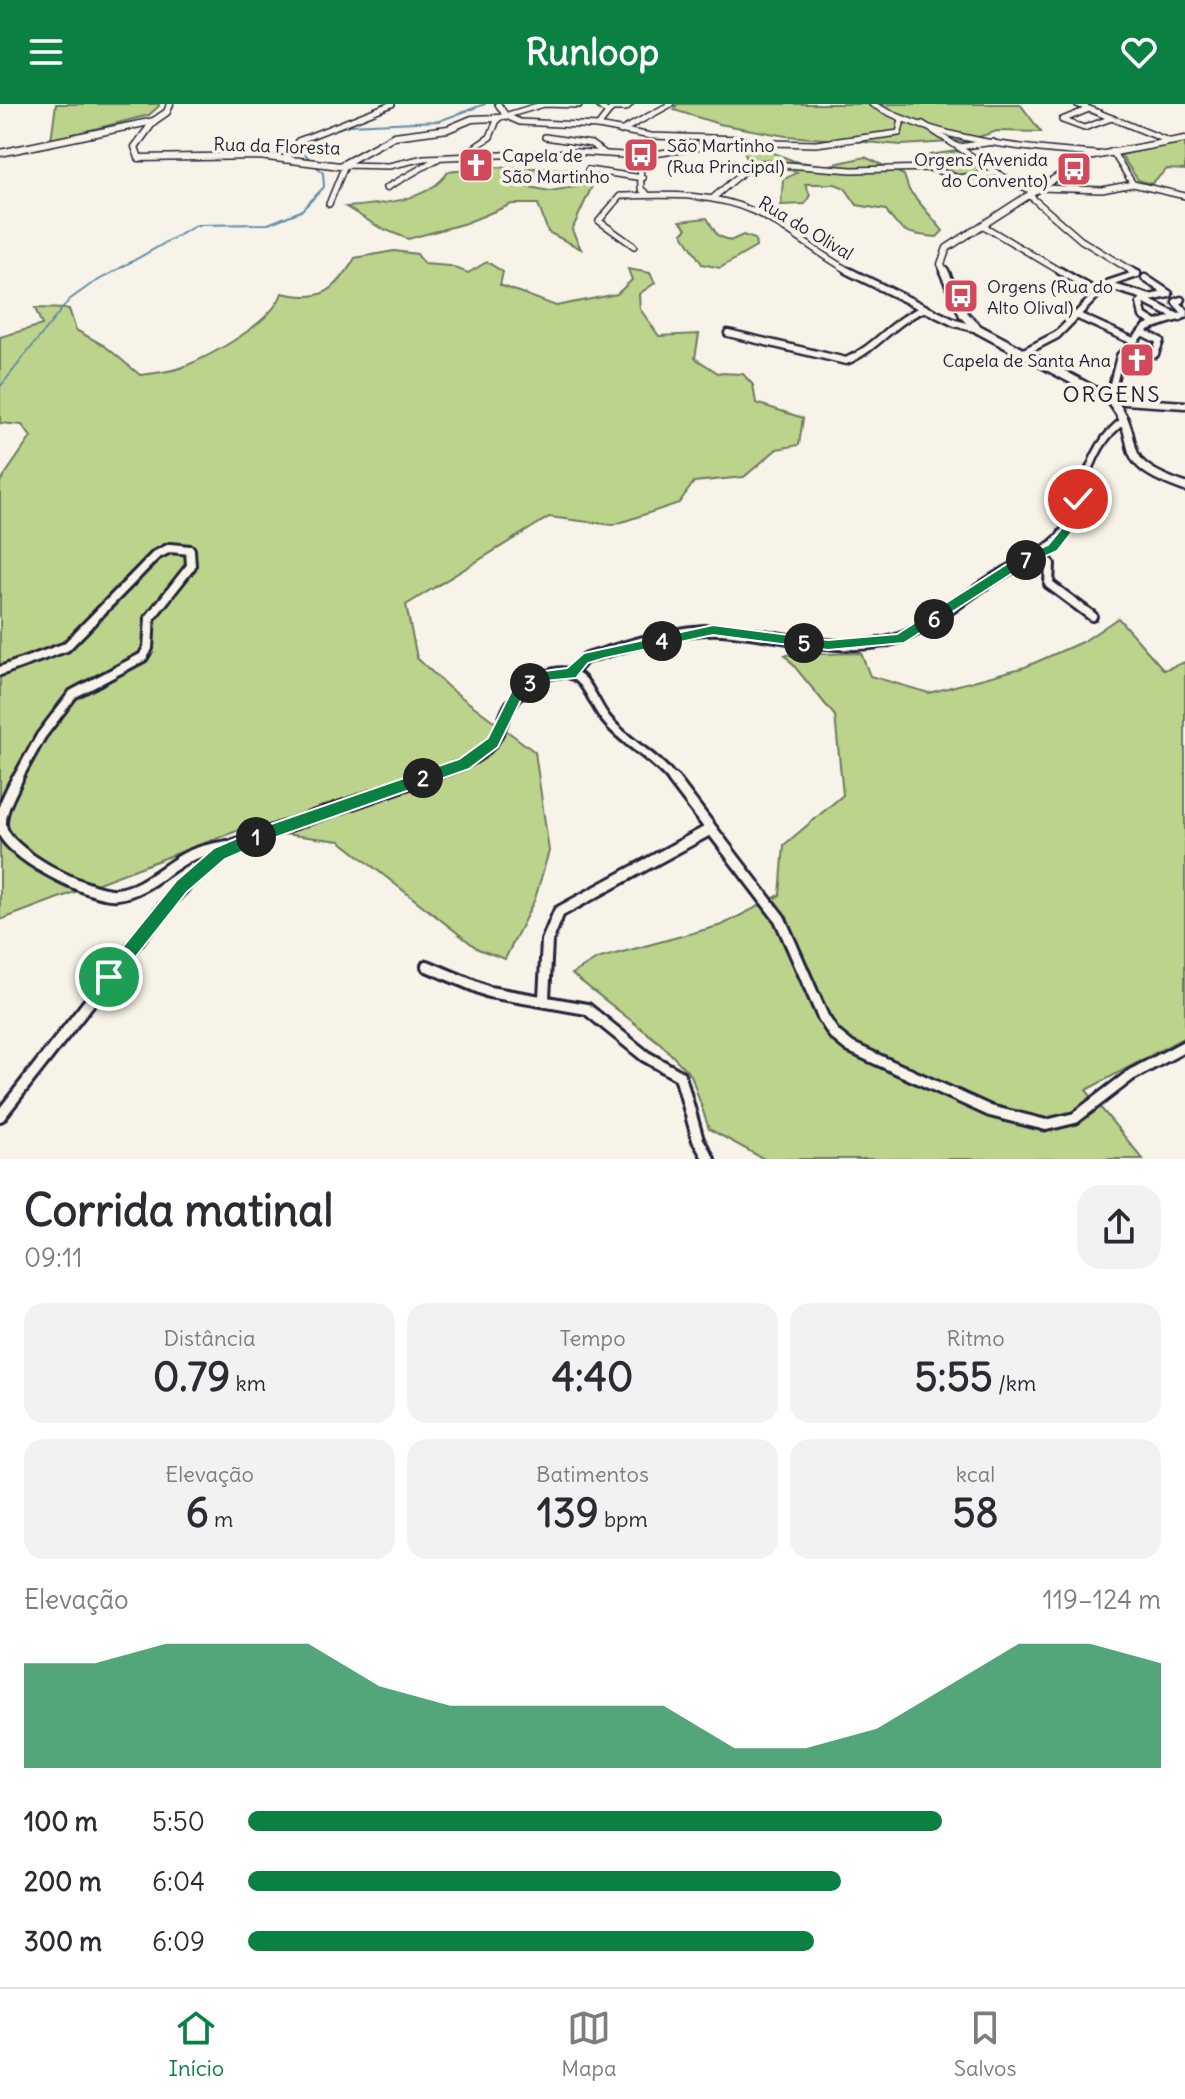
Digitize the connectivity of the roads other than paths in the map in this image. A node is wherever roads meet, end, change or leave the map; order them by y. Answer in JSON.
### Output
{"nodes":[{"id":1,"x":170,"y":104,"type":"edge"},
{"id":2,"x":392,"y":104,"type":"edge"},
{"id":3,"x":498,"y":104,"type":"edge"},
{"id":4,"x":544,"y":104,"type":"edge"},
{"id":5,"x":565,"y":104,"type":"edge"},
{"id":6,"x":597,"y":104,"type":"edge"},
{"id":7,"x":630,"y":104,"type":"edge"},
{"id":8,"x":671,"y":104,"type":"edge"},
{"id":9,"x":872,"y":104,"type":"edge"},
{"id":10,"x":1077,"y":104,"type":"edge"},
{"id":11,"x":579,"y":105,"type":"edge"},
{"id":12,"x":1090,"y":109,"type":"junction"},
{"id":13,"x":608,"y":113,"type":"junction"},
{"id":14,"x":502,"y":117,"type":"junction"},
{"id":15,"x":1113,"y":118,"type":"junction"},
{"id":16,"x":902,"y":119,"type":"junction"},
{"id":17,"x":154,"y":121,"type":"junction"},
{"id":18,"x":922,"y":124,"type":"junction"},
{"id":19,"x":598,"y":126,"type":"junction"},
{"id":20,"x":621,"y":131,"type":"junction"},
{"id":21,"x":545,"y":137,"type":"dead end"},
{"id":22,"x":1185,"y":139,"type":"edge"},
{"id":23,"x":995,"y":140,"type":"junction"},
{"id":24,"x":1171,"y":142,"type":"junction"},
{"id":25,"x":773,"y":144,"type":"junction"},
{"id":26,"x":959,"y":147,"type":"junction"},
{"id":27,"x":1112,"y":151,"type":"junction"},
{"id":28,"x":604,"y":152,"type":"junction"},
{"id":29,"x":0,"y":153,"type":"edge"},
{"id":30,"x":1058,"y":153,"type":"junction"},
{"id":31,"x":1072,"y":154,"type":"junction"},
{"id":32,"x":1097,"y":154,"type":"junction"},
{"id":33,"x":478,"y":156,"type":"junction"},
{"id":34,"x":640,"y":156,"type":"junction"},
{"id":35,"x":440,"y":157,"type":"junction"},
{"id":36,"x":1086,"y":158,"type":"junction"},
{"id":37,"x":286,"y":160,"type":"junction"},
{"id":38,"x":345,"y":165,"type":"junction"},
{"id":39,"x":334,"y":166,"type":"junction"},
{"id":40,"x":588,"y":170,"type":"dead end"},
{"id":41,"x":996,"y":173,"type":"junction"},
{"id":42,"x":338,"y":178,"type":"junction"},
{"id":43,"x":643,"y":178,"type":"junction"},
{"id":44,"x":1133,"y":184,"type":"junction"},
{"id":45,"x":386,"y":188,"type":"dead end"},
{"id":46,"x":1034,"y":192,"type":"junction"},
{"id":47,"x":648,"y":194,"type":"junction"},
{"id":48,"x":1185,"y":196,"type":"edge"},
{"id":49,"x":713,"y":198,"type":"junction"},
{"id":50,"x":329,"y":204,"type":"dead end"},
{"id":51,"x":982,"y":225,"type":"junction"},
{"id":52,"x":634,"y":246,"type":"dead end"},
{"id":53,"x":1145,"y":278,"type":"dead end"},
{"id":54,"x":1107,"y":285,"type":"junction"},
{"id":55,"x":1098,"y":293,"type":"junction"},
{"id":56,"x":1163,"y":295,"type":"junction"},
{"id":57,"x":1144,"y":298,"type":"junction"},
{"id":58,"x":925,"y":309,"type":"junction"},
{"id":59,"x":1076,"y":315,"type":"junction"},
{"id":60,"x":1183,"y":315,"type":"edge"},
{"id":61,"x":940,"y":317,"type":"junction"},
{"id":62,"x":967,"y":319,"type":"junction"},
{"id":63,"x":1156,"y":324,"type":"junction"},
{"id":64,"x":978,"y":329,"type":"junction"},
{"id":65,"x":1142,"y":332,"type":"junction"},
{"id":66,"x":728,"y":333,"type":"dead end"},
{"id":67,"x":1133,"y":341,"type":"junction"},
{"id":68,"x":1127,"y":349,"type":"junction"},
{"id":69,"x":1024,"y":352,"type":"junction"},
{"id":70,"x":1094,"y":390,"type":"junction"},
{"id":71,"x":1111,"y":392,"type":"junction"},
{"id":72,"x":1185,"y":405,"type":"edge"},
{"id":73,"x":1122,"y":406,"type":"junction"},
{"id":74,"x":1125,"y":420,"type":"junction"},
{"id":75,"x":1185,"y":487,"type":"edge"},
{"id":76,"x":1042,"y":554,"type":"junction"},
{"id":77,"x":1092,"y":616,"type":"dead end"},
{"id":78,"x":0,"y":671,"type":"edge"},
{"id":79,"x":571,"y":674,"type":"junction"},
{"id":80,"x":711,"y":829,"type":"junction"},
{"id":81,"x":236,"y":844,"type":"junction"},
{"id":82,"x":427,"y":966,"type":"dead end"},
{"id":83,"x":544,"y":998,"type":"junction"},
{"id":84,"x":1185,"y":1046,"type":"edge"},
{"id":85,"x":0,"y":1116,"type":"edge"},
{"id":86,"x":709,"y":1159,"type":"edge"}],
"edges":[{"from":1,"to":17,"type":"street"},
{"from":2,"to":37,"type":"street"},
{"from":3,"to":14,"type":"street"},
{"from":4,"to":5,"type":"street"},
{"from":4,"to":14,"type":"street"},
{"from":5,"to":11,"type":"street"},
{"from":6,"to":13,"type":"street"},
{"from":7,"to":13,"type":"street"},
{"from":8,"to":20,"type":"street"},
{"from":9,"to":16,"type":"street"},
{"from":10,"to":12,"type":"street"},
{"from":12,"to":15,"type":"street"},
{"from":12,"to":15,"type":"street"},
{"from":13,"to":19,"type":"street"},
{"from":14,"to":19,"type":"street"},
{"from":14,"to":33,"type":"street"},
{"from":14,"to":38,"type":"street","name":"Rua da Floresta"},
{"from":15,"to":24,"type":"street"},
{"from":16,"to":18,"type":"street"},
{"from":16,"to":25,"type":"street"},
{"from":17,"to":29,"type":"street"},
{"from":17,"to":37,"type":"street","name":"Rua da Floresta"},
{"from":18,"to":23,"type":"street"},
{"from":18,"to":26,"type":"street"},
{"from":19,"to":20,"type":"street"},
{"from":20,"to":25,"type":"street"},
{"from":21,"to":28,"type":"street"},
{"from":22,"to":24,"type":"street"},
{"from":23,"to":26,"type":"street"},
{"from":23,"to":30,"type":"street"},
{"from":24,"to":27,"type":"street"},
{"from":25,"to":34,"type":"street"},
{"from":26,"to":41,"type":"street"},
{"from":27,"to":32,"type":"street"},
{"from":27,"to":44,"type":"street"},
{"from":28,"to":33,"type":"street"},
{"from":28,"to":34,"type":"street"},
{"from":30,"to":31,"type":"street"},
{"from":30,"to":36,"type":"street"},
{"from":31,"to":32,"type":"street"},
{"from":31,"to":36,"type":"street"},
{"from":32,"to":36,"type":"street"},
{"from":33,"to":35,"type":"street"},
{"from":34,"to":43,"type":"street"},
{"from":35,"to":38,"type":"street"},
{"from":35,"to":45,"type":"street"},
{"from":36,"to":46,"type":"street"},
{"from":37,"to":39,"type":"street","name":"Rua da Floresta"},
{"from":38,"to":39,"type":"street","name":"Rua da Floresta"},
{"from":38,"to":42,"type":"street"},
{"from":39,"to":42,"type":"street"},
{"from":40,"to":43,"type":"street"},
{"from":41,"to":46,"type":"street"},
{"from":41,"to":49,"type":"street"},
{"from":42,"to":50,"type":"street"},
{"from":43,"to":47,"type":"street"},
{"from":44,"to":46,"type":"street"},
{"from":44,"to":48,"type":"street"},
{"from":46,"to":51,"type":"street"},
{"from":46,"to":54,"type":"street"},
{"from":47,"to":49,"type":"street","name":"Rua do Olival"},
{"from":47,"to":52,"type":"street"},
{"from":49,"to":58,"type":"street","name":"Rua do Olival"},
{"from":51,"to":55,"type":"street"},
{"from":51,"to":62,"type":"street"},
{"from":53,"to":56,"type":"street"},
{"from":54,"to":55,"type":"street"},
{"from":54,"to":57,"type":"street"},
{"from":55,"to":59,"type":"street"},
{"from":56,"to":57,"type":"street"},
{"from":56,"to":60,"type":"street"},
{"from":57,"to":60,"type":"street"},
{"from":57,"to":63,"type":"street"},
{"from":58,"to":61,"type":"street","name":"Rua do Olival"},
{"from":58,"to":66,"type":"street"},
{"from":59,"to":67,"type":"street"},
{"from":59,"to":69,"type":"street"},
{"from":60,"to":63,"type":"street"},
{"from":61,"to":62,"type":"street","name":"Rua do Olival"},
{"from":61,"to":64,"type":"street","name":"Rua do Olival"},
{"from":62,"to":64,"type":"street"},
{"from":63,"to":65,"type":"street"},
{"from":64,"to":69,"type":"street"},
{"from":65,"to":67,"type":"street"},
{"from":65,"to":68,"type":"street"},
{"from":67,"to":68,"type":"street"},
{"from":68,"to":71,"type":"street"},
{"from":69,"to":70,"type":"street"},
{"from":70,"to":71,"type":"street"},
{"from":70,"to":73,"type":"street"},
{"from":71,"to":73,"type":"street"},
{"from":72,"to":73,"type":"street"},
{"from":73,"to":74,"type":"street"},
{"from":74,"to":75,"type":"street"},
{"from":74,"to":76,"type":"street"},
{"from":76,"to":77,"type":"street"},
{"from":76,"to":79,"type":"street"},
{"from":78,"to":81,"type":"street"},
{"from":79,"to":80,"type":"street"},
{"from":79,"to":81,"type":"street"},
{"from":80,"to":83,"type":"street"},
{"from":80,"to":84,"type":"street"},
{"from":81,"to":85,"type":"street"},
{"from":82,"to":83,"type":"street"},
{"from":83,"to":86,"type":"street"}]}
